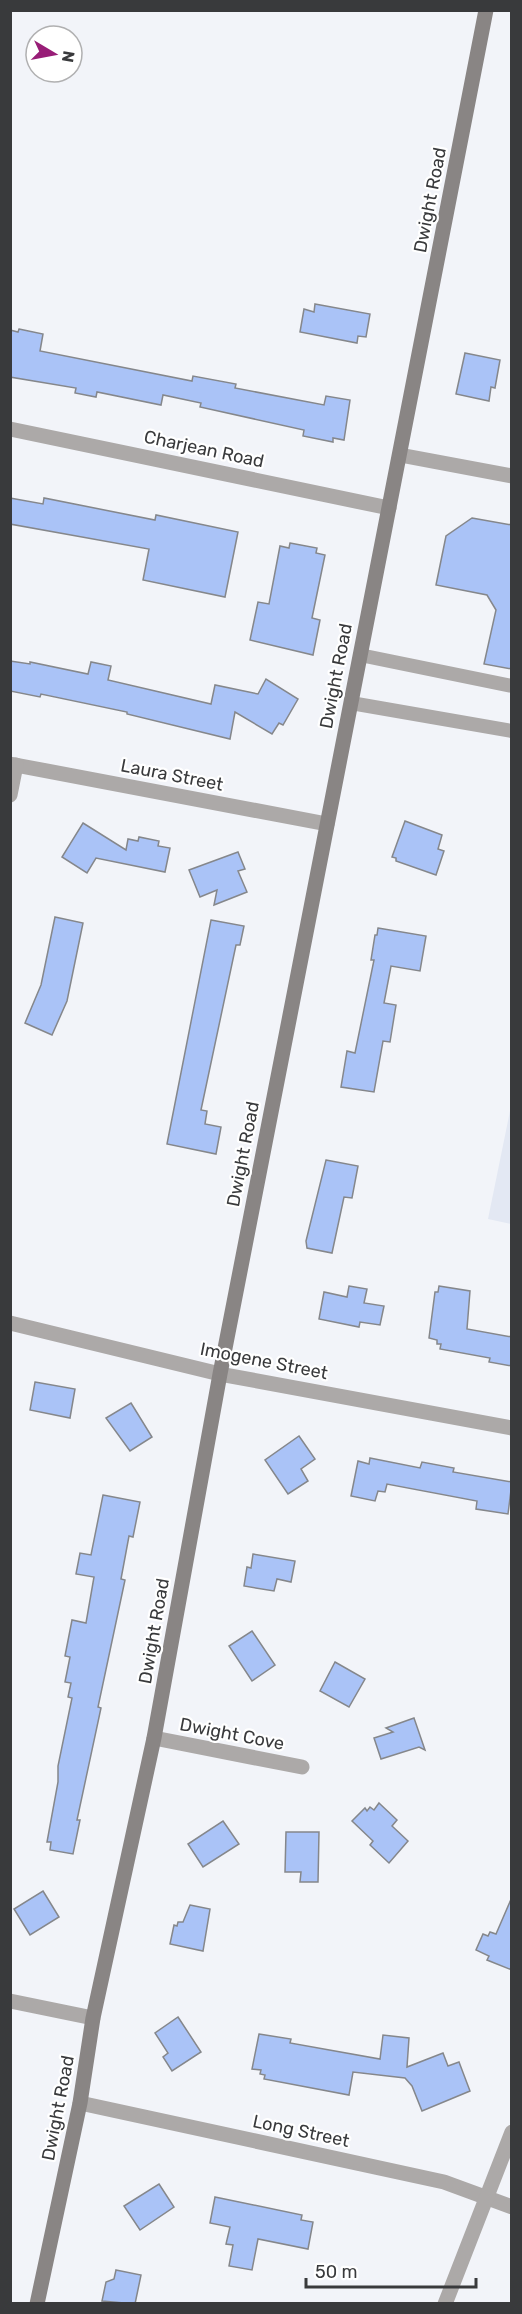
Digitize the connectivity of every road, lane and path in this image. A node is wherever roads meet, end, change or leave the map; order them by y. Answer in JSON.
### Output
{"nodes":[{"id":1,"x":486,"y":10,"type":"edge"},
{"id":2,"x":10,"y":429,"type":"edge"},
{"id":3,"x":400,"y":455,"type":"junction"},
{"id":4,"x":512,"y":476,"type":"edge"},
{"id":5,"x":389,"y":508,"type":"junction"},
{"id":6,"x":360,"y":655,"type":"junction"},
{"id":7,"x":512,"y":686,"type":"edge"},
{"id":8,"x":351,"y":703,"type":"junction"},
{"id":9,"x":512,"y":731,"type":"edge"},
{"id":10,"x":13,"y":765,"type":"edge"},
{"id":11,"x":10,"y":795,"type":"edge"},
{"id":12,"x":327,"y":824,"type":"junction"},
{"id":13,"x":10,"y":1323,"type":"edge"},
{"id":14,"x":220,"y":1374,"type":"junction"},
{"id":15,"x":512,"y":1428,"type":"edge"},
{"id":16,"x":154,"y":1738,"type":"junction"},
{"id":17,"x":302,"y":1767,"type":"dead end"},
{"id":18,"x":10,"y":2001,"type":"edge"},
{"id":19,"x":93,"y":2018,"type":"junction"},
{"id":20,"x":80,"y":2103,"type":"junction"},
{"id":21,"x":512,"y":2132,"type":"edge"},
{"id":22,"x":486,"y":2197,"type":"junction"},
{"id":23,"x":512,"y":2206,"type":"edge"},
{"id":24,"x":37,"y":2304,"type":"edge"},
{"id":25,"x":445,"y":2304,"type":"edge"}],
"edges":[{"from":1,"to":3,"type":"street","name":"Dwight Road"},
{"from":2,"to":5,"type":"street","name":"Charjean Road"},
{"from":3,"to":4,"type":"street"},
{"from":3,"to":5,"type":"street","name":"Dwight Road"},
{"from":5,"to":6,"type":"street","name":"Dwight Road"},
{"from":6,"to":7,"type":"lane"},
{"from":6,"to":8,"type":"street","name":"Dwight Road"},
{"from":8,"to":9,"type":"lane"},
{"from":8,"to":12,"type":"street","name":"Dwight Road"},
{"from":10,"to":11,"type":"street"},
{"from":10,"to":12,"type":"street","name":"Laura Street"},
{"from":12,"to":14,"type":"street","name":"Dwight Road"},
{"from":13,"to":14,"type":"street","name":"Imogene Street"},
{"from":14,"to":15,"type":"street","name":"Imogene Street"},
{"from":14,"to":16,"type":"street","name":"Dwight Road"},
{"from":16,"to":17,"type":"street","name":"Dwight Cove"},
{"from":16,"to":19,"type":"street","name":"Dwight Road"},
{"from":18,"to":19,"type":"street"},
{"from":19,"to":20,"type":"street","name":"Dwight Road"},
{"from":20,"to":22,"type":"street","name":"Long Street"},
{"from":20,"to":24,"type":"street","name":"Dwight Road"},
{"from":21,"to":22,"type":"street"},
{"from":22,"to":23,"type":"street","name":"Long Street"},
{"from":22,"to":25,"type":"street"}]}
